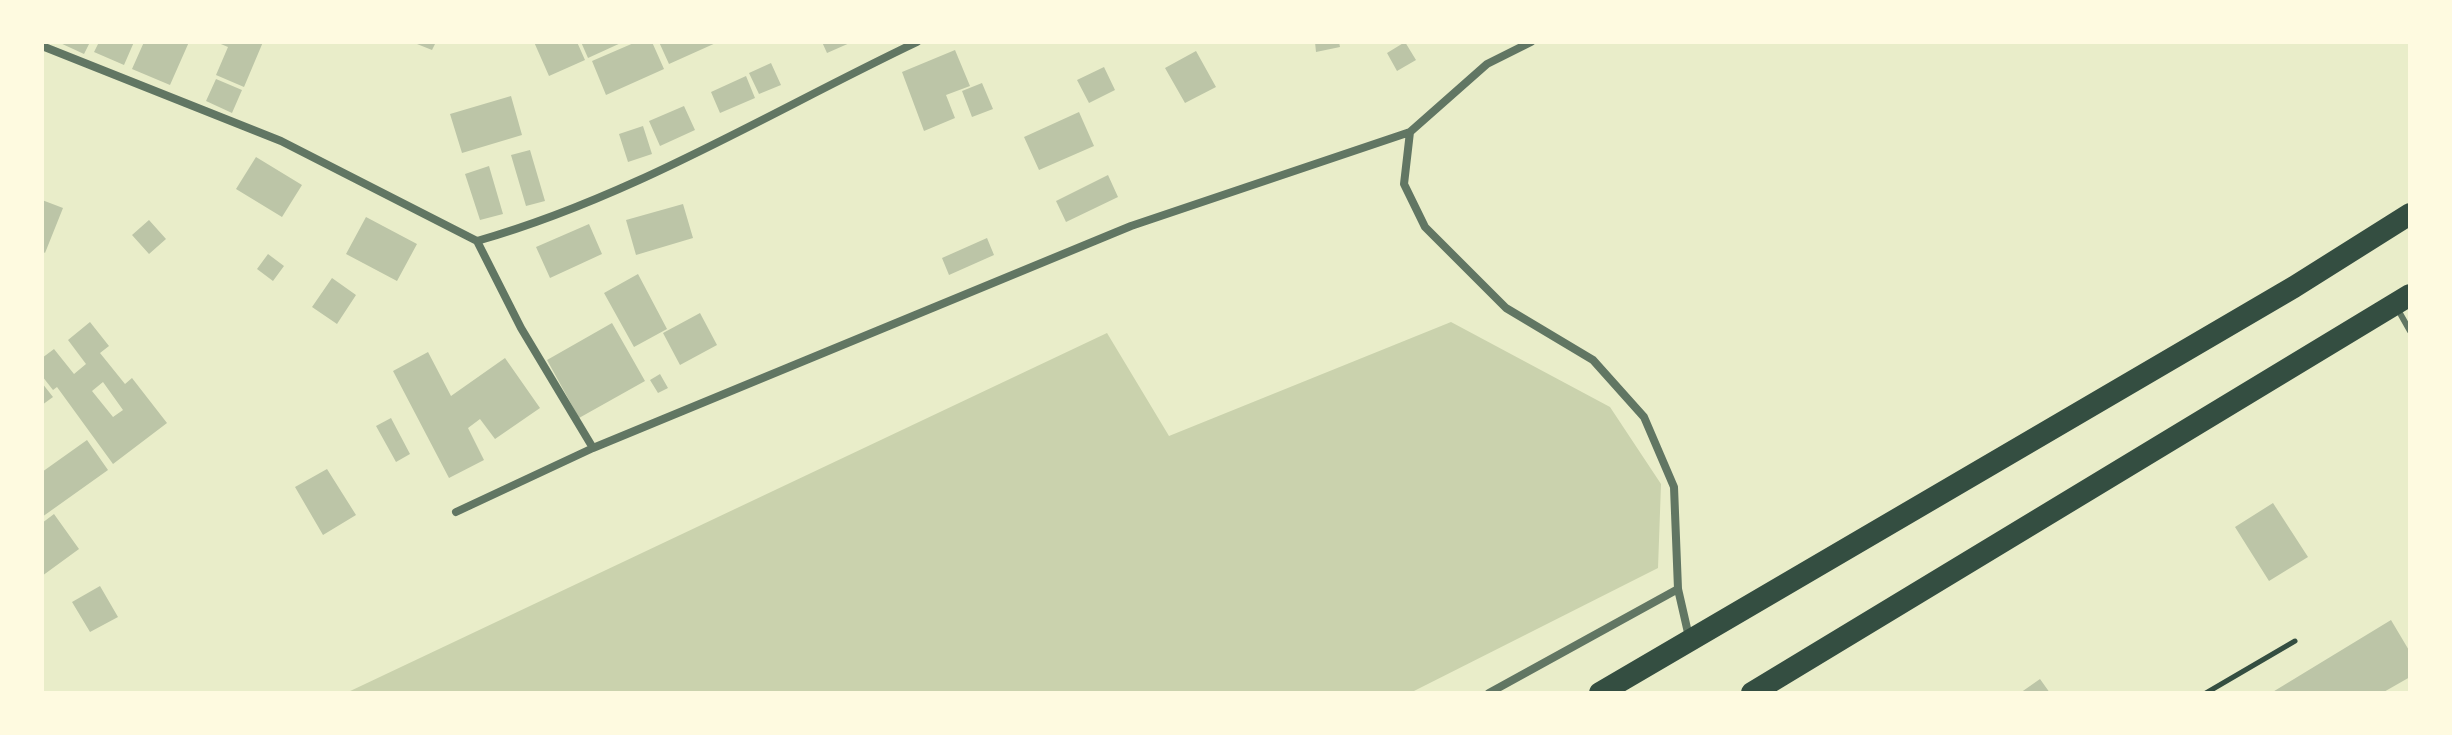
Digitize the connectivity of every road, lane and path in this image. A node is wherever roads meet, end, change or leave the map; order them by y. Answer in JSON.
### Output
{"nodes":[{"id":1,"x":917,"y":42,"type":"edge"},
{"id":2,"x":1531,"y":42,"type":"edge"},
{"id":3,"x":42,"y":46,"type":"edge"},
{"id":4,"x":1410,"y":132,"type":"junction"},
{"id":5,"x":2410,"y":214,"type":"edge"},
{"id":6,"x":477,"y":241,"type":"junction"},
{"id":7,"x":2403,"y":300,"type":"edge"},
{"id":8,"x":2410,"y":331,"type":"edge"},
{"id":9,"x":593,"y":448,"type":"junction"},
{"id":10,"x":456,"y":512,"type":"dead end"},
{"id":11,"x":1678,"y":589,"type":"junction"},
{"id":12,"x":1689,"y":640,"type":"junction"},
{"id":13,"x":2295,"y":641,"type":"dead end"},
{"id":14,"x":1489,"y":693,"type":"edge"},
{"id":15,"x":1600,"y":693,"type":"edge"},
{"id":16,"x":1752,"y":693,"type":"edge"},
{"id":17,"x":2206,"y":693,"type":"edge"}],
"edges":[{"from":1,"to":6,"type":"street"},
{"from":2,"to":4,"type":"street"},
{"from":3,"to":6,"type":"street"},
{"from":4,"to":9,"type":"street"},
{"from":4,"to":11,"type":"street"},
{"from":5,"to":12,"type":"highway"},
{"from":6,"to":9,"type":"street"},
{"from":7,"to":8,"type":"lane"},
{"from":7,"to":16,"type":"highway"},
{"from":9,"to":10,"type":"street"},
{"from":11,"to":12,"type":"street"},
{"from":11,"to":14,"type":"street"},
{"from":12,"to":15,"type":"highway"},
{"from":13,"to":17,"type":"path"}]}
